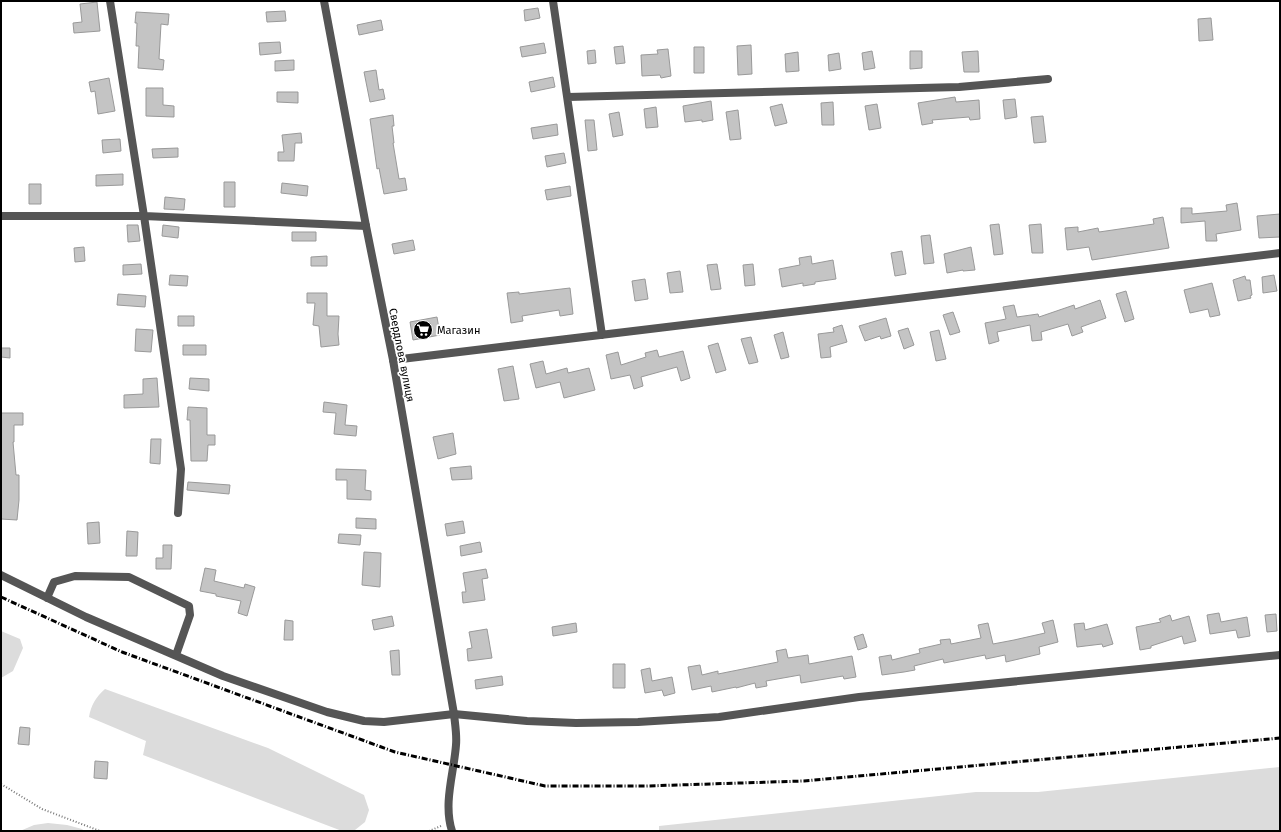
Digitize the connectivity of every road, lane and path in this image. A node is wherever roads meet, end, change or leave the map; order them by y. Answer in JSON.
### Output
{"nodes":[{"id":1,"x":110,"y":1,"type":"edge"},
{"id":2,"x":324,"y":1,"type":"edge"},
{"id":3,"x":553,"y":1,"type":"edge"},
{"id":4,"x":1048,"y":79,"type":"dead end"},
{"id":5,"x":568,"y":96,"type":"junction"},
{"id":6,"x":1,"y":216,"type":"edge"},
{"id":7,"x":144,"y":216,"type":"junction"},
{"id":8,"x":366,"y":226,"type":"junction"},
{"id":9,"x":1280,"y":253,"type":"edge"},
{"id":10,"x":602,"y":335,"type":"junction"},
{"id":11,"x":393,"y":360,"type":"junction"},
{"id":12,"x":178,"y":513,"type":"dead end"},
{"id":13,"x":1,"y":575,"type":"edge"},
{"id":14,"x":47,"y":598,"type":"junction"},
{"id":15,"x":176,"y":654,"type":"junction"},
{"id":16,"x":1280,"y":655,"type":"edge"},
{"id":17,"x":454,"y":714,"type":"junction"},
{"id":18,"x":1,"y":784,"type":"edge"},
{"id":19,"x":451,"y":827,"type":"edge"},
{"id":20,"x":95,"y":830,"type":"edge"},
{"id":21,"x":100,"y":831,"type":"edge"},
{"id":22,"x":429,"y":831,"type":"edge"}],
"edges":[{"from":1,"to":7,"type":"street"},
{"from":2,"to":8,"type":"street","name":"Свердлова вулиця"},
{"from":3,"to":5,"type":"street"},
{"from":4,"to":5,"type":"street"},
{"from":5,"to":10,"type":"street"},
{"from":6,"to":7,"type":"street"},
{"from":7,"to":8,"type":"street"},
{"from":7,"to":12,"type":"street"},
{"from":8,"to":11,"type":"street","name":"Свердлова вулиця"},
{"from":9,"to":10,"type":"street"},
{"from":10,"to":11,"type":"street"},
{"from":11,"to":17,"type":"street","name":"Свердлова вулиця"},
{"from":13,"to":14,"type":"street"},
{"from":14,"to":15,"type":"street"},
{"from":14,"to":15,"type":"street"},
{"from":15,"to":17,"type":"street"},
{"from":16,"to":17,"type":"street"},
{"from":17,"to":19,"type":"street","name":"Свердлова вулиця"},
{"from":18,"to":20,"type":"path"},
{"from":19,"to":22,"type":"path"},
{"from":20,"to":21,"type":"path"}]}
